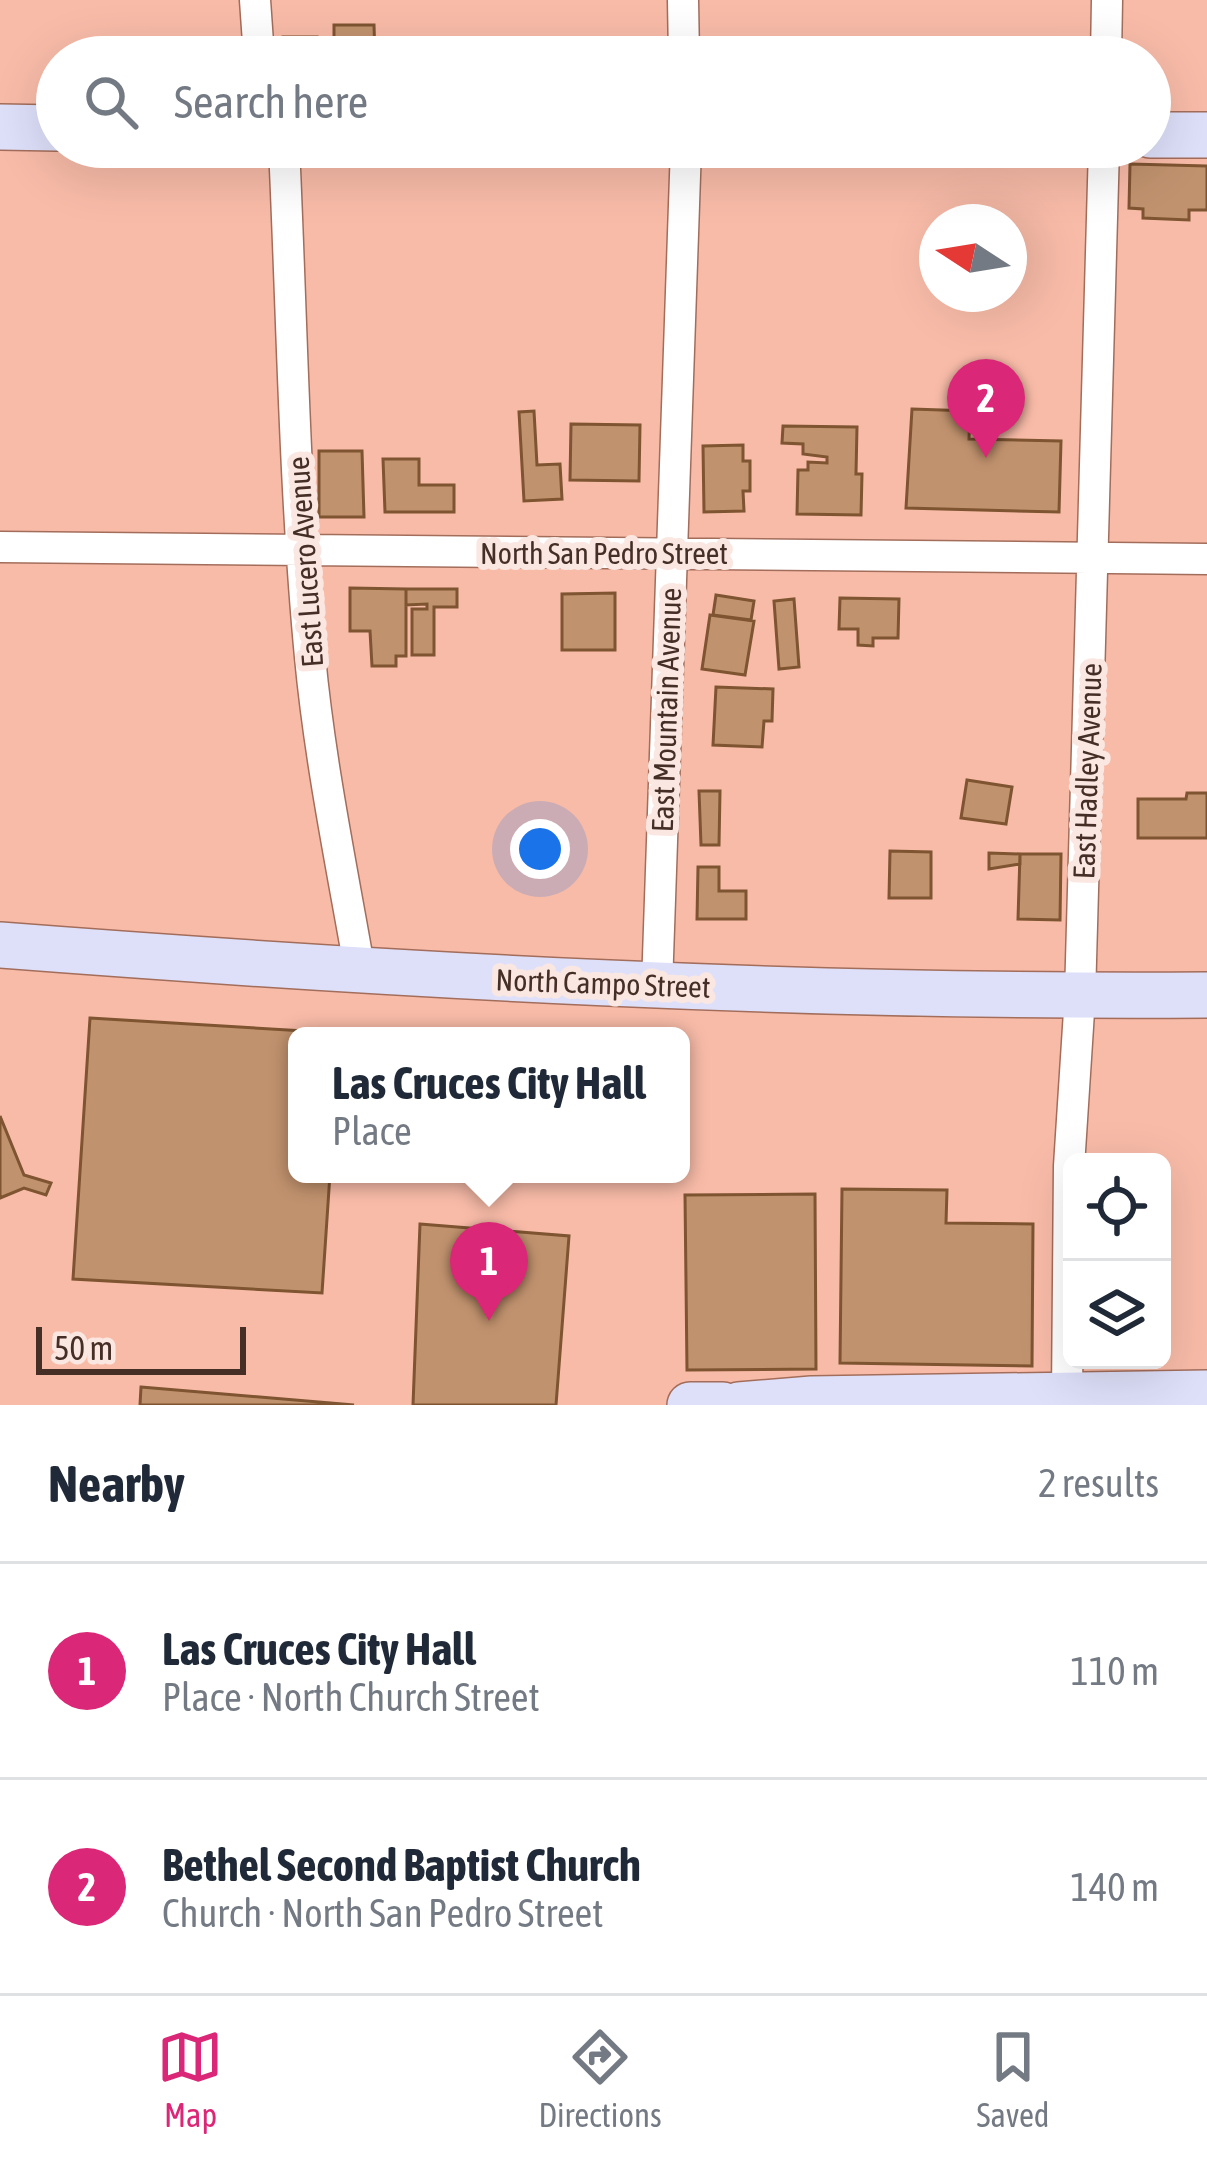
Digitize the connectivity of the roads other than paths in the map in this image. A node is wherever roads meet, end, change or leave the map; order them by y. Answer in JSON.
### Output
{"nodes":[{"id":1,"x":256,"y":0,"type":"edge"},
{"id":2,"x":683,"y":0,"type":"edge"},
{"id":3,"x":1107,"y":0,"type":"edge"},
{"id":4,"x":258,"y":36,"type":"edge"},
{"id":5,"x":684,"y":36,"type":"edge"},
{"id":6,"x":1106,"y":36,"type":"edge"},
{"id":7,"x":0,"y":127,"type":"edge"},
{"id":8,"x":36,"y":128,"type":"edge"},
{"id":9,"x":1207,"y":135,"type":"edge"},
{"id":10,"x":1171,"y":136,"type":"edge"},
{"id":11,"x":285,"y":168,"type":"edge"},
{"id":12,"x":685,"y":168,"type":"edge"},
{"id":13,"x":1103,"y":168,"type":"edge"},
{"id":14,"x":0,"y":547,"type":"edge"},
{"id":15,"x":302,"y":552,"type":"junction"},
{"id":16,"x":671,"y":553,"type":"junction"},
{"id":17,"x":1093,"y":556,"type":"junction"},
{"id":18,"x":1207,"y":559,"type":"edge"},
{"id":19,"x":0,"y":945,"type":"edge"},
{"id":20,"x":360,"y":972,"type":"junction"},
{"id":21,"x":657,"y":986,"type":"junction"},
{"id":22,"x":1207,"y":994,"type":"edge"},
{"id":23,"x":1080,"y":996,"type":"junction"},
{"id":24,"x":1207,"y":1393,"type":"edge"},
{"id":25,"x":1067,"y":1395,"type":"junction"},
{"id":26,"x":690,"y":1405,"type":"edge"},
{"id":27,"x":723,"y":1405,"type":"edge"},
{"id":28,"x":739,"y":1405,"type":"edge"}],
"edges":[{"from":1,"to":4,"type":"street"},
{"from":2,"to":5,"type":"street"},
{"from":3,"to":6,"type":"street"},
{"from":7,"to":8,"type":"street"},
{"from":9,"to":10,"type":"street"},
{"from":11,"to":15,"type":"street","name":"East Lucero Avenue"},
{"from":12,"to":16,"type":"street","name":"East Mountain Avenue"},
{"from":13,"to":17,"type":"street","name":"East Hadley Avenue"},
{"from":14,"to":15,"type":"street","name":"North San Pedro Street"},
{"from":15,"to":16,"type":"street","name":"North San Pedro Street"},
{"from":15,"to":20,"type":"street","name":"East Lucero Avenue"},
{"from":16,"to":17,"type":"street","name":"North San Pedro Street"},
{"from":16,"to":21,"type":"street","name":"East Mountain Avenue"},
{"from":17,"to":18,"type":"street","name":"North San Pedro Street"},
{"from":17,"to":23,"type":"street","name":"East Hadley Avenue"},
{"from":19,"to":20,"type":"street","name":"North Campo Street"},
{"from":20,"to":21,"type":"street","name":"North Campo Street"},
{"from":21,"to":23,"type":"street","name":"North Campo Street"},
{"from":22,"to":23,"type":"street","name":"North Campo Street"},
{"from":23,"to":25,"type":"street","name":"East Hadley Avenue"},
{"from":24,"to":25,"type":"street"},
{"from":25,"to":28,"type":"street"},
{"from":26,"to":27,"type":"street"}]}
